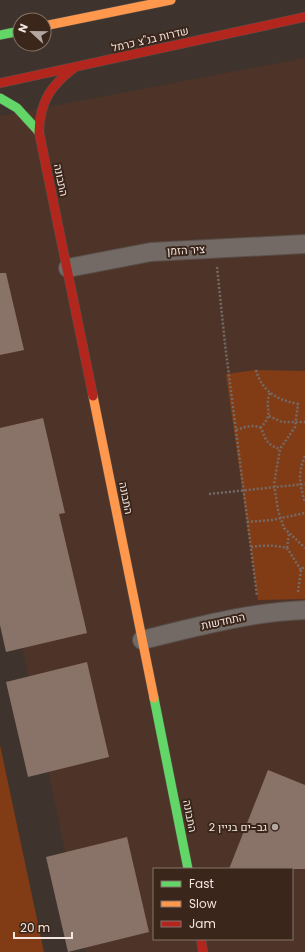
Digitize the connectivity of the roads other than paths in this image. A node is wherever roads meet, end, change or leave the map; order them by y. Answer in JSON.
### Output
{"nodes":[{"id":1,"x":171,"y":0,"type":"edge"},
{"id":2,"x":305,"y":17,"type":"edge"},
{"id":3,"x":52,"y":24,"type":"edge"},
{"id":4,"x":12,"y":33,"type":"edge"},
{"id":5,"x":0,"y":35,"type":"edge"},
{"id":6,"x":74,"y":68,"type":"junction"},
{"id":7,"x":0,"y":83,"type":"edge"},
{"id":8,"x":0,"y":98,"type":"edge"},
{"id":9,"x":39,"y":132,"type":"junction"},
{"id":10,"x":305,"y":244,"type":"edge"},
{"id":11,"x":68,"y":268,"type":"junction"},
{"id":12,"x":302,"y":610,"type":"edge"},
{"id":13,"x":142,"y":640,"type":"junction"},
{"id":14,"x":188,"y":868,"type":"edge"},
{"id":15,"x":201,"y":940,"type":"edge"},
{"id":16,"x":203,"y":952,"type":"edge"}],
"edges":[{"from":1,"to":3,"type":"street"},
{"from":2,"to":6,"type":"street","name":"שדרות בנ\"צ כרמל"},
{"from":4,"to":5,"type":"street"},
{"from":6,"to":7,"type":"street","name":"שדרות בנ\"צ כרמל"},
{"from":6,"to":9,"type":"street","name":"התבונה"},
{"from":8,"to":9,"type":"street","name":"התבונה"},
{"from":9,"to":11,"type":"street","name":"התבונה"},
{"from":10,"to":11,"type":"street","name":"ציר הזמן"},
{"from":11,"to":13,"type":"street","name":"התבונה"},
{"from":12,"to":13,"type":"street","name":"התחדשות"},
{"from":13,"to":14,"type":"street","name":"התבונה"},
{"from":15,"to":16,"type":"street"}]}
